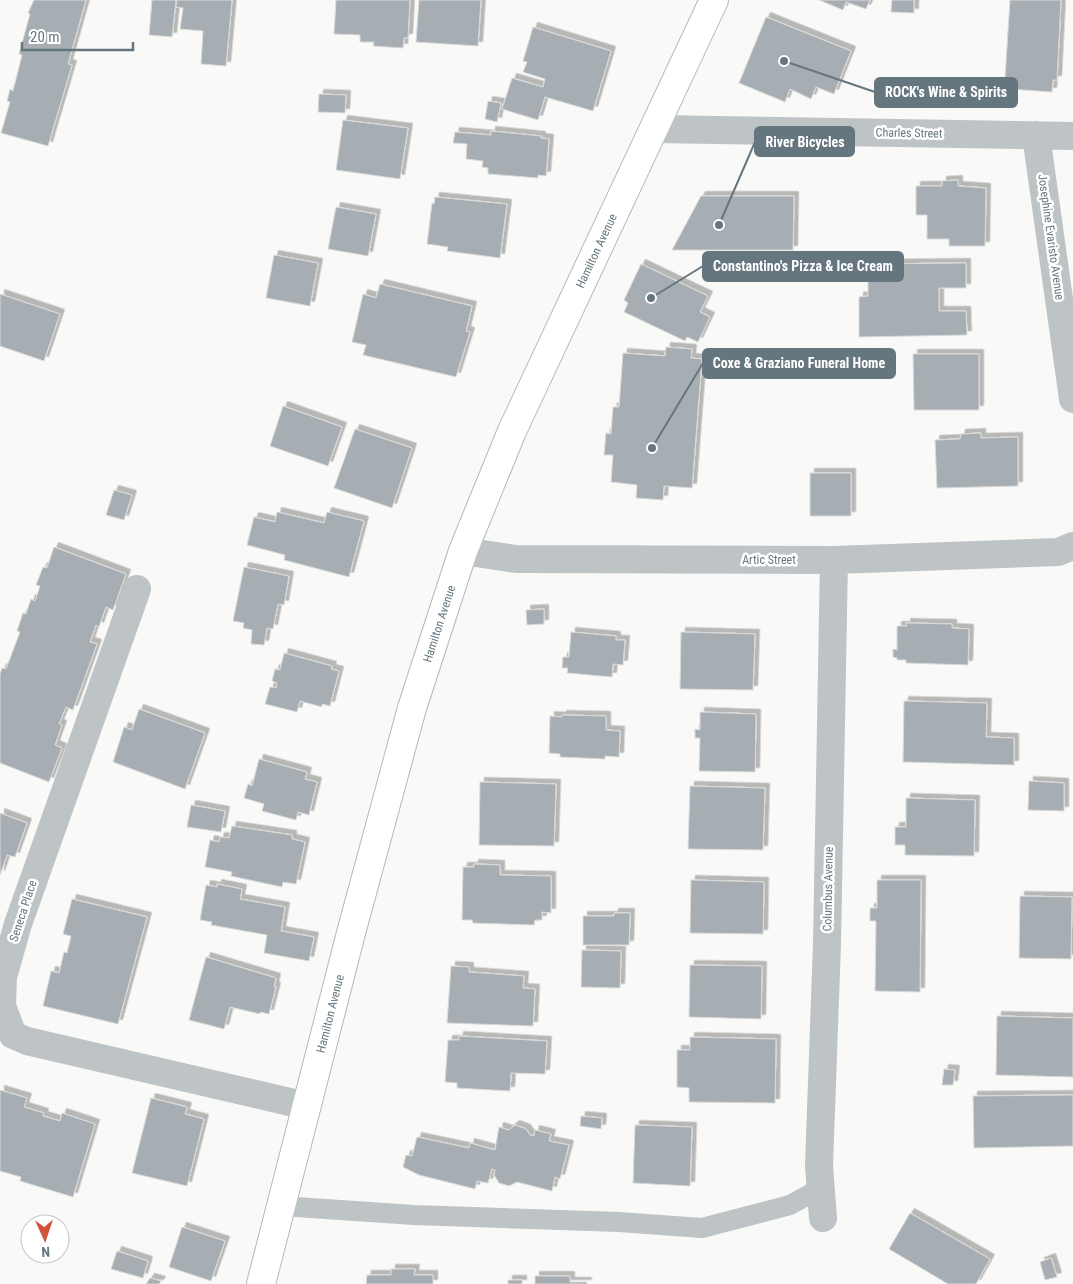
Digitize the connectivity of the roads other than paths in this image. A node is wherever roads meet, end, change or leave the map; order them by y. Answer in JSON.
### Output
{"nodes":[{"id":1,"x":714,"y":0,"type":"edge"},
{"id":2,"x":654,"y":129,"type":"junction"},
{"id":3,"x":1036,"y":135,"type":"junction"},
{"id":4,"x":1073,"y":136,"type":"edge"},
{"id":5,"x":1073,"y":399,"type":"edge"},
{"id":6,"x":1073,"y":546,"type":"edge"},
{"id":7,"x":463,"y":551,"type":"junction"},
{"id":8,"x":834,"y":560,"type":"junction"},
{"id":9,"x":137,"y":589,"type":"dead end"},
{"id":10,"x":308,"y":1106,"type":"junction"},
{"id":11,"x":821,"y":1188,"type":"junction"},
{"id":12,"x":281,"y":1206,"type":"junction"},
{"id":13,"x":823,"y":1218,"type":"dead end"},
{"id":14,"x":261,"y":1284,"type":"edge"}],
"edges":[{"from":1,"to":2,"type":"main road","name":"Hamilton Avenue"},
{"from":2,"to":3,"type":"street","name":"Charles Street"},
{"from":2,"to":7,"type":"main road","name":"Hamilton Avenue"},
{"from":3,"to":4,"type":"street","name":"Charles Street"},
{"from":3,"to":5,"type":"street","name":"Josephine Evaristo Avenue"},
{"from":6,"to":8,"type":"street","name":"Artic Street"},
{"from":7,"to":8,"type":"street","name":"Artic Street"},
{"from":7,"to":10,"type":"main road","name":"Hamilton Avenue"},
{"from":8,"to":11,"type":"street","name":"Columbus Avenue"},
{"from":9,"to":10,"type":"street","name":"Seneca Place"},
{"from":10,"to":12,"type":"main road","name":"Hamilton Avenue"},
{"from":11,"to":12,"type":"lane"},
{"from":11,"to":13,"type":"street","name":"Columbus Avenue"},
{"from":12,"to":14,"type":"main road","name":"Hamilton Avenue"}]}
